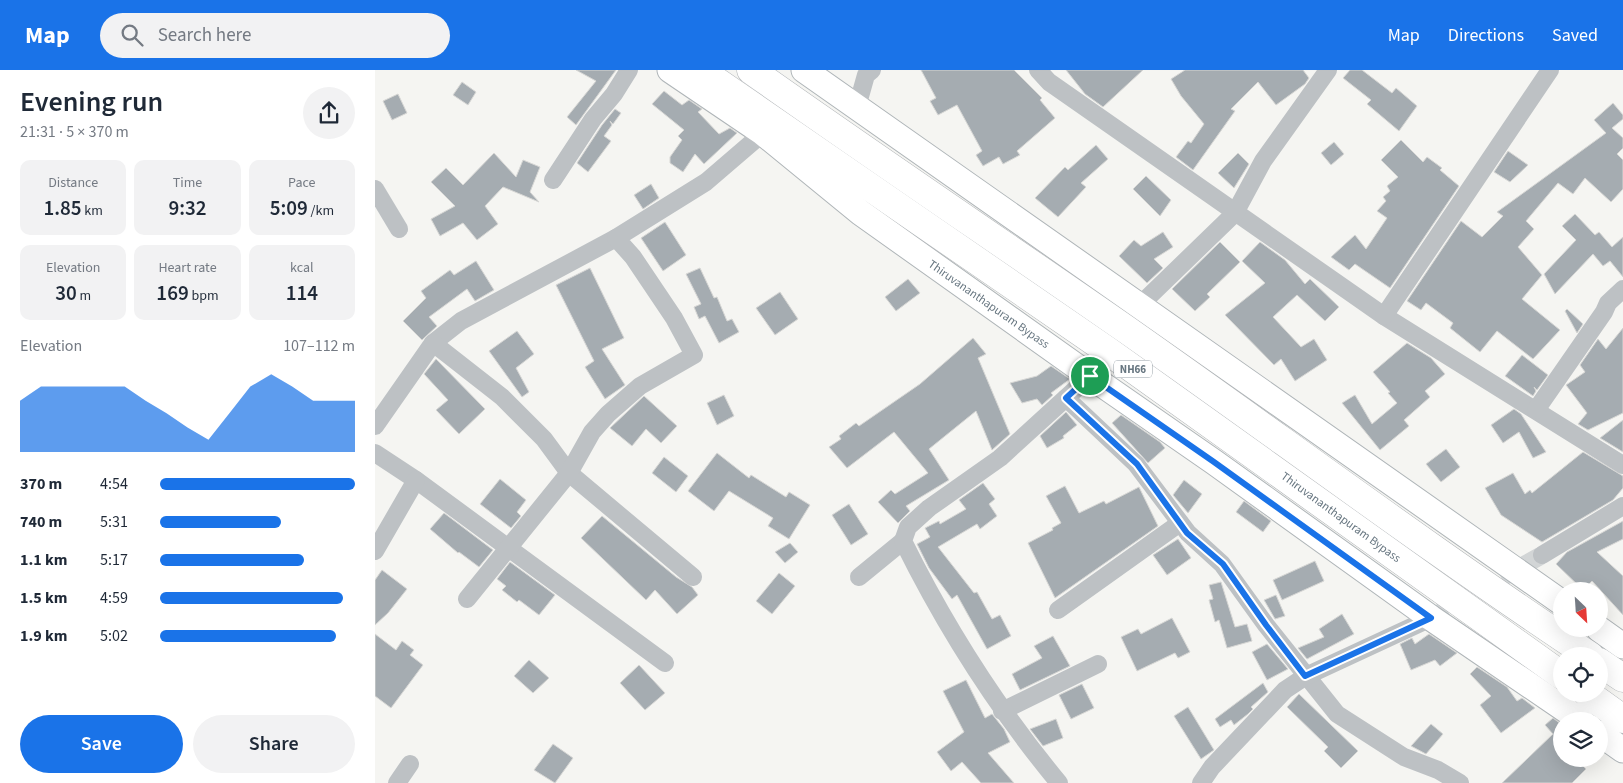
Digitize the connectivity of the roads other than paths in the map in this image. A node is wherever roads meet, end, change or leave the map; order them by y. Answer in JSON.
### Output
{"nodes":[{"id":1,"x":629,"y":70,"type":"edge"},
{"id":2,"x":670,"y":70,"type":"edge"},
{"id":3,"x":700,"y":70,"type":"edge"},
{"id":4,"x":751,"y":70,"type":"edge"},
{"id":5,"x":804,"y":70,"type":"edge"},
{"id":6,"x":873,"y":70,"type":"edge"},
{"id":7,"x":1038,"y":70,"type":"edge"},
{"id":8,"x":1329,"y":70,"type":"edge"},
{"id":9,"x":1550,"y":70,"type":"edge"},
{"id":10,"x":857,"y":107,"type":"junction"},
{"id":11,"x":763,"y":133,"type":"junction"},
{"id":12,"x":553,"y":180,"type":"dead end"},
{"id":13,"x":375,"y":189,"type":"edge"},
{"id":14,"x":1235,"y":213,"type":"junction"},
{"id":15,"x":399,"y":229,"type":"dead end"},
{"id":16,"x":616,"y":238,"type":"junction"},
{"id":17,"x":1623,"y":289,"type":"edge"},
{"id":18,"x":1139,"y":306,"type":"junction"},
{"id":19,"x":1384,"y":316,"type":"junction"},
{"id":20,"x":433,"y":343,"type":"junction"},
{"id":21,"x":1090,"y":376,"type":"junction"},
{"id":22,"x":1066,"y":398,"type":"junction"},
{"id":23,"x":1536,"y":410,"type":"junction"},
{"id":24,"x":375,"y":426,"type":"edge"},
{"id":25,"x":375,"y":453,"type":"edge"},
{"id":26,"x":1623,"y":465,"type":"edge"},
{"id":27,"x":569,"y":473,"type":"junction"},
{"id":28,"x":416,"y":480,"type":"junction"},
{"id":29,"x":1623,"y":506,"type":"edge"},
{"id":30,"x":1180,"y":523,"type":"junction"},
{"id":31,"x":903,"y":541,"type":"junction"},
{"id":32,"x":508,"y":549,"type":"junction"},
{"id":33,"x":375,"y":552,"type":"edge"},
{"id":34,"x":1542,"y":555,"type":"tunnel mouth"},
{"id":35,"x":693,"y":577,"type":"dead end"},
{"id":36,"x":859,"y":577,"type":"dead end"},
{"id":37,"x":1553,"y":596,"type":"edge"},
{"id":38,"x":467,"y":599,"type":"dead end"},
{"id":39,"x":1058,"y":610,"type":"dead end"},
{"id":40,"x":1431,"y":618,"type":"junction"},
{"id":41,"x":1608,"y":635,"type":"edge"},
{"id":42,"x":1623,"y":646,"type":"edge"},
{"id":43,"x":1576,"y":647,"type":"edge"},
{"id":44,"x":665,"y":663,"type":"dead end"},
{"id":45,"x":1098,"y":664,"type":"dead end"},
{"id":46,"x":1608,"y":668,"type":"edge"},
{"id":47,"x":1553,"y":669,"type":"edge"},
{"id":48,"x":1305,"y":676,"type":"junction"},
{"id":49,"x":1623,"y":678,"type":"edge"},
{"id":50,"x":1599,"y":702,"type":"edge"},
{"id":51,"x":1002,"y":711,"type":"junction"},
{"id":52,"x":1570,"y":712,"type":"edge"},
{"id":53,"x":1623,"y":719,"type":"edge"},
{"id":54,"x":1608,"y":739,"type":"edge"},
{"id":55,"x":1623,"y":750,"type":"edge"},
{"id":56,"x":410,"y":764,"type":"dead end"},
{"id":57,"x":397,"y":783,"type":"edge"},
{"id":58,"x":1059,"y":783,"type":"edge"},
{"id":59,"x":1201,"y":783,"type":"edge"},
{"id":60,"x":1460,"y":783,"type":"edge"}],
"edges":[{"from":1,"to":12,"type":"street"},
{"from":2,"to":11,"type":"street","name":"Thiruvananthapuram Bypass"},
{"from":3,"to":47,"type":"highway","name":"Thiruvananthapuram Bypass","number":"NH66"},
{"from":4,"to":43,"type":"highway","number":"NH66"},
{"from":5,"to":10,"type":"street"},
{"from":6,"to":10,"type":"street"},
{"from":7,"to":14,"type":"street"},
{"from":8,"to":14,"type":"street"},
{"from":9,"to":19,"type":"street"},
{"from":10,"to":18,"type":"street"},
{"from":11,"to":16,"type":"street"},
{"from":11,"to":21,"type":"street","name":"Thiruvananthapuram Bypass"},
{"from":13,"to":15,"type":"street"},
{"from":14,"to":18,"type":"street"},
{"from":14,"to":19,"type":"street"},
{"from":16,"to":20,"type":"street"},
{"from":16,"to":27,"type":"street"},
{"from":17,"to":23,"type":"street"},
{"from":18,"to":37,"type":"street"},
{"from":19,"to":23,"type":"street"},
{"from":20,"to":24,"type":"street"},
{"from":20,"to":27,"type":"street"},
{"from":21,"to":22,"type":"street"},
{"from":21,"to":40,"type":"street","name":"Thiruvananthapuram Bypass"},
{"from":22,"to":30,"type":"street"},
{"from":22,"to":31,"type":"street"},
{"from":23,"to":26,"type":"street"},
{"from":25,"to":28,"type":"street"},
{"from":27,"to":32,"type":"street"},
{"from":27,"to":35,"type":"street"},
{"from":28,"to":32,"type":"street"},
{"from":28,"to":33,"type":"street"},
{"from":29,"to":34,"type":"street"},
{"from":30,"to":39,"type":"street"},
{"from":30,"to":48,"type":"street"},
{"from":31,"to":36,"type":"street"},
{"from":31,"to":51,"type":"street"},
{"from":32,"to":38,"type":"street"},
{"from":32,"to":44,"type":"street"},
{"from":40,"to":48,"type":"street"},
{"from":40,"to":52,"type":"street","name":"Thiruvananthapuram Bypass"},
{"from":41,"to":42,"type":"street"},
{"from":45,"to":51,"type":"street"},
{"from":46,"to":49,"type":"highway"},
{"from":48,"to":59,"type":"street"},
{"from":48,"to":60,"type":"street"},
{"from":50,"to":53,"type":"highway"},
{"from":51,"to":58,"type":"street"},
{"from":54,"to":55,"type":"street"},
{"from":56,"to":57,"type":"street"}]}
